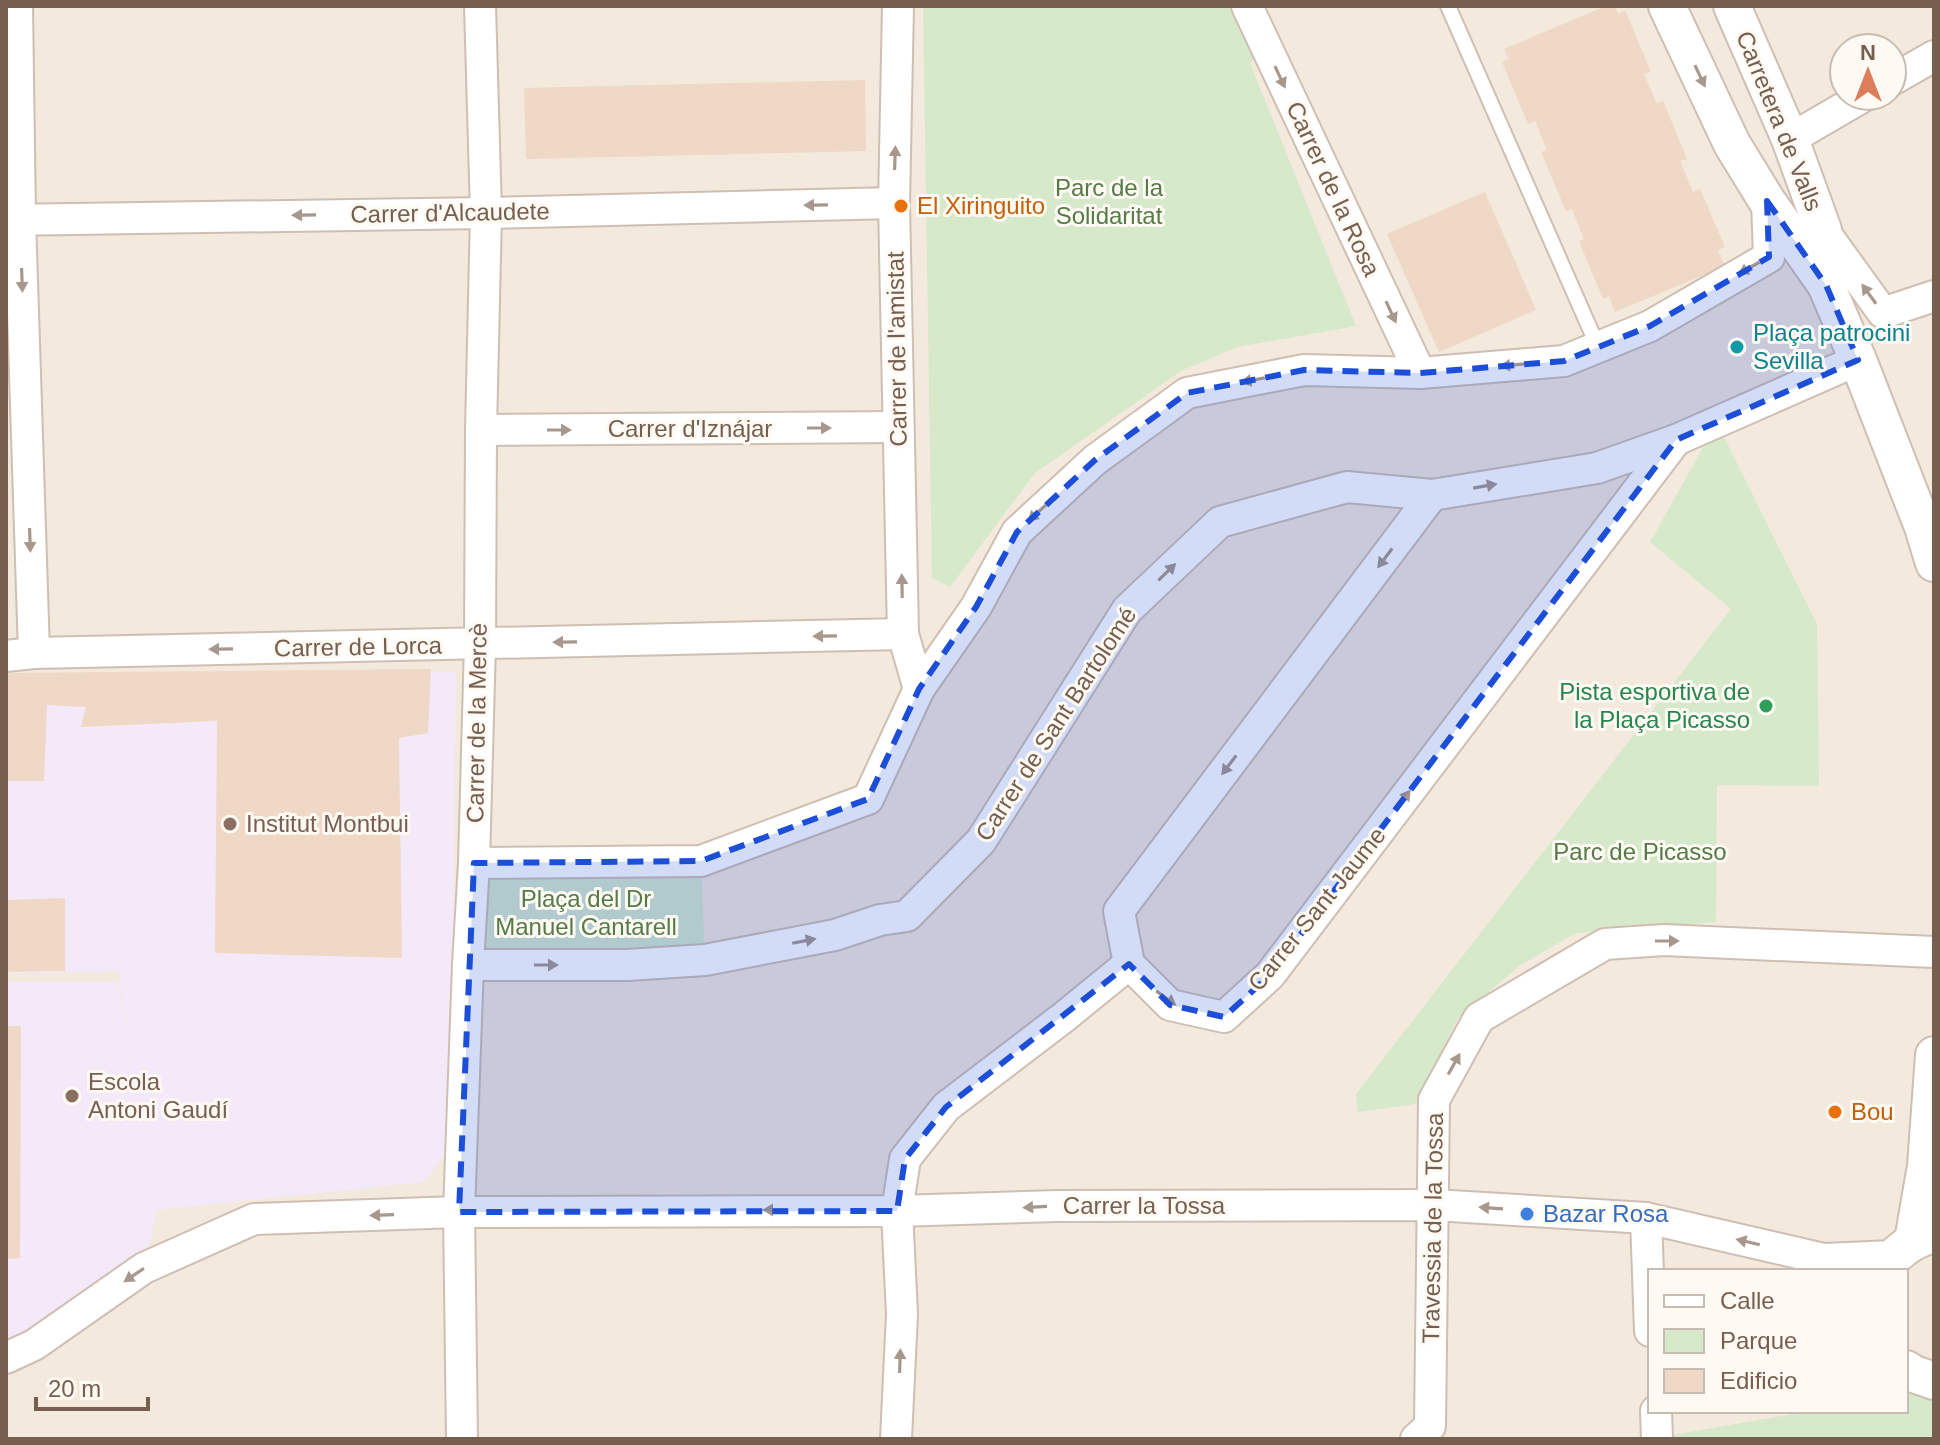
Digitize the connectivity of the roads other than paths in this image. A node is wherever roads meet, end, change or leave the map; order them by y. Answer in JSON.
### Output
{"nodes":[{"id":1,"x":17,"y":6,"type":"edge"},
{"id":2,"x":480,"y":6,"type":"edge"},
{"id":3,"x":898,"y":6,"type":"edge"},
{"id":4,"x":1247,"y":6,"type":"edge"},
{"id":5,"x":1448,"y":6,"type":"edge"},
{"id":6,"x":1667,"y":6,"type":"edge"},
{"id":7,"x":1732,"y":6,"type":"edge"},
{"id":8,"x":1934,"y":56,"type":"edge"},
{"id":9,"x":1908,"y":71,"type":"edge"},
{"id":10,"x":1836,"y":112,"type":"edge"},
{"id":11,"x":1790,"y":139,"type":"junction"},
{"id":12,"x":1767,"y":201,"type":"junction"},
{"id":13,"x":894,"y":203,"type":"junction"},
{"id":14,"x":486,"y":213,"type":"junction"},
{"id":15,"x":13,"y":220,"type":"edge"},
{"id":16,"x":1823,"y":230,"type":"junction"},
{"id":17,"x":1826,"y":285,"type":"junction"},
{"id":18,"x":1934,"y":296,"type":"edge"},
{"id":19,"x":1598,"y":347,"type":"junction"},
{"id":20,"x":1858,"y":360,"type":"junction"},
{"id":21,"x":1420,"y":373,"type":"junction"},
{"id":22,"x":898,"y":427,"type":"junction"},
{"id":23,"x":481,"y":430,"type":"junction"},
{"id":24,"x":1676,"y":440,"type":"junction"},
{"id":25,"x":1432,"y":495,"type":"junction"},
{"id":26,"x":1928,"y":525,"type":"edge"},
{"id":27,"x":1934,"y":563,"type":"edge"},
{"id":28,"x":903,"y":634,"type":"junction"},
{"id":29,"x":480,"y":644,"type":"junction"},
{"id":30,"x":20,"y":655,"type":"edge"},
{"id":31,"x":919,"y":689,"type":"junction"},
{"id":32,"x":474,"y":863,"type":"junction"},
{"id":33,"x":1934,"y":952,"type":"edge"},
{"id":34,"x":1129,"y":964,"type":"junction"},
{"id":35,"x":468,"y":965,"type":"junction"},
{"id":36,"x":1934,"y":1055,"type":"edge"},
{"id":37,"x":1930,"y":1176,"type":"edge"},
{"id":38,"x":1434,"y":1205,"type":"junction"},
{"id":39,"x":897,"y":1211,"type":"junction"},
{"id":40,"x":459,"y":1212,"type":"junction"},
{"id":41,"x":1646,"y":1218,"type":"junction"},
{"id":42,"x":1906,"y":1251,"type":"edge"},
{"id":43,"x":1830,"y":1265,"type":"edge"},
{"id":44,"x":1648,"y":1274,"type":"edge"},
{"id":45,"x":6,"y":1358,"type":"edge"},
{"id":46,"x":1908,"y":1370,"type":"edge"},
{"id":47,"x":1934,"y":1381,"type":"edge"},
{"id":48,"x":1656,"y":1413,"type":"edge"},
{"id":49,"x":462,"y":1439,"type":"edge"},
{"id":50,"x":896,"y":1439,"type":"edge"},
{"id":51,"x":1416,"y":1439,"type":"edge"},
{"id":52,"x":1657,"y":1439,"type":"edge"}],
"edges":[{"from":1,"to":15,"type":"street"},
{"from":2,"to":14,"type":"street","name":"Carrer de la Mercè"},
{"from":13,"to":3,"type":"street","name":"Carrer de l'amistat","one_way":true},
{"from":4,"to":21,"type":"street","name":"Carrer de la Rosa","one_way":true},
{"from":5,"to":19,"type":"lane"},
{"from":6,"to":12,"type":"street","name":"Carretera de Valls","one_way":true},
{"from":7,"to":11,"type":"street","name":"Carretera de Valls"},
{"from":8,"to":9,"type":"street"},
{"from":10,"to":11,"type":"street"},
{"from":11,"to":16,"type":"street","name":"Carretera de Valls"},
{"from":12,"to":17,"type":"street","name":"Carretera de Valls"},
{"from":12,"to":19,"type":"street","one_way":true},
{"from":13,"to":14,"type":"street","name":"Carrer d'Alcaudete","one_way":true},
{"from":13,"to":22,"type":"street","name":"Carrer de l'amistat"},
{"from":14,"to":15,"type":"street","name":"Carrer d'Alcaudete","one_way":true},
{"from":14,"to":23,"type":"street","name":"Carrer de la Mercè"},
{"from":15,"to":30,"type":"street","one_way":true},
{"from":16,"to":17,"type":"street","name":"Carretera de Valls"},
{"from":18,"to":16,"type":"street","one_way":true},
{"from":17,"to":20,"type":"street","name":"Carretera de Valls"},
{"from":19,"to":21,"type":"street","one_way":true},
{"from":20,"to":24,"type":"street","name":"Carrer de Sant Bartolomé"},
{"from":20,"to":26,"type":"street","name":"Carretera de Valls"},
{"from":21,"to":31,"type":"street","one_way":true},
{"from":23,"to":22,"type":"street","name":"Carrer d'Iznájar","one_way":true},
{"from":28,"to":22,"type":"street","name":"Carrer de l'amistat","one_way":true},
{"from":23,"to":29,"type":"street","name":"Carrer de la Mercè"},
{"from":25,"to":24,"type":"street","name":"Carrer de Sant Bartolomé","one_way":true},
{"from":34,"to":24,"type":"street","name":"Carrer Sant Jaume","one_way":true},
{"from":25,"to":34,"type":"street","one_way":true},
{"from":35,"to":25,"type":"street","name":"Carrer de Sant Bartolomé","one_way":true},
{"from":26,"to":27,"type":"street","name":"Carretera de Valls"},
{"from":28,"to":29,"type":"street","name":"Carrer de Lorca","one_way":true},
{"from":28,"to":31,"type":"street","name":"Carrer de l'amistat"},
{"from":29,"to":30,"type":"street","name":"Carrer de Lorca","one_way":true},
{"from":29,"to":32,"type":"street","name":"Carrer de la Mercè"},
{"from":31,"to":32,"type":"street"},
{"from":32,"to":35,"type":"street","name":"Carrer de la Mercè"},
{"from":38,"to":33,"type":"street","name":"Travessia de la Tossa","one_way":true},
{"from":34,"to":39,"type":"street"},
{"from":35,"to":40,"type":"street","name":"Carrer de la Mercè"},
{"from":36,"to":37,"type":"street"},
{"from":37,"to":42,"type":"street"},
{"from":38,"to":39,"type":"street","name":"Carrer la Tossa","one_way":true},
{"from":41,"to":38,"type":"street","name":"Carrer la Tossa","one_way":true},
{"from":38,"to":51,"type":"street","name":"Travessia de la Tossa"},
{"from":39,"to":40,"type":"street","name":"Carrer la Tossa","one_way":true},
{"from":50,"to":39,"type":"street","one_way":true},
{"from":40,"to":45,"type":"street","name":"Carrer la Tossa","one_way":true},
{"from":40,"to":49,"type":"street","name":"Carrer de la Mercè"},
{"from":43,"to":41,"type":"street","name":"Carrer la Tossa","one_way":true},
{"from":41,"to":44,"type":"street"},
{"from":42,"to":43,"type":"street","name":"Carrer la Tossa"},
{"from":46,"to":47,"type":"street"},
{"from":48,"to":52,"type":"street"}]}
